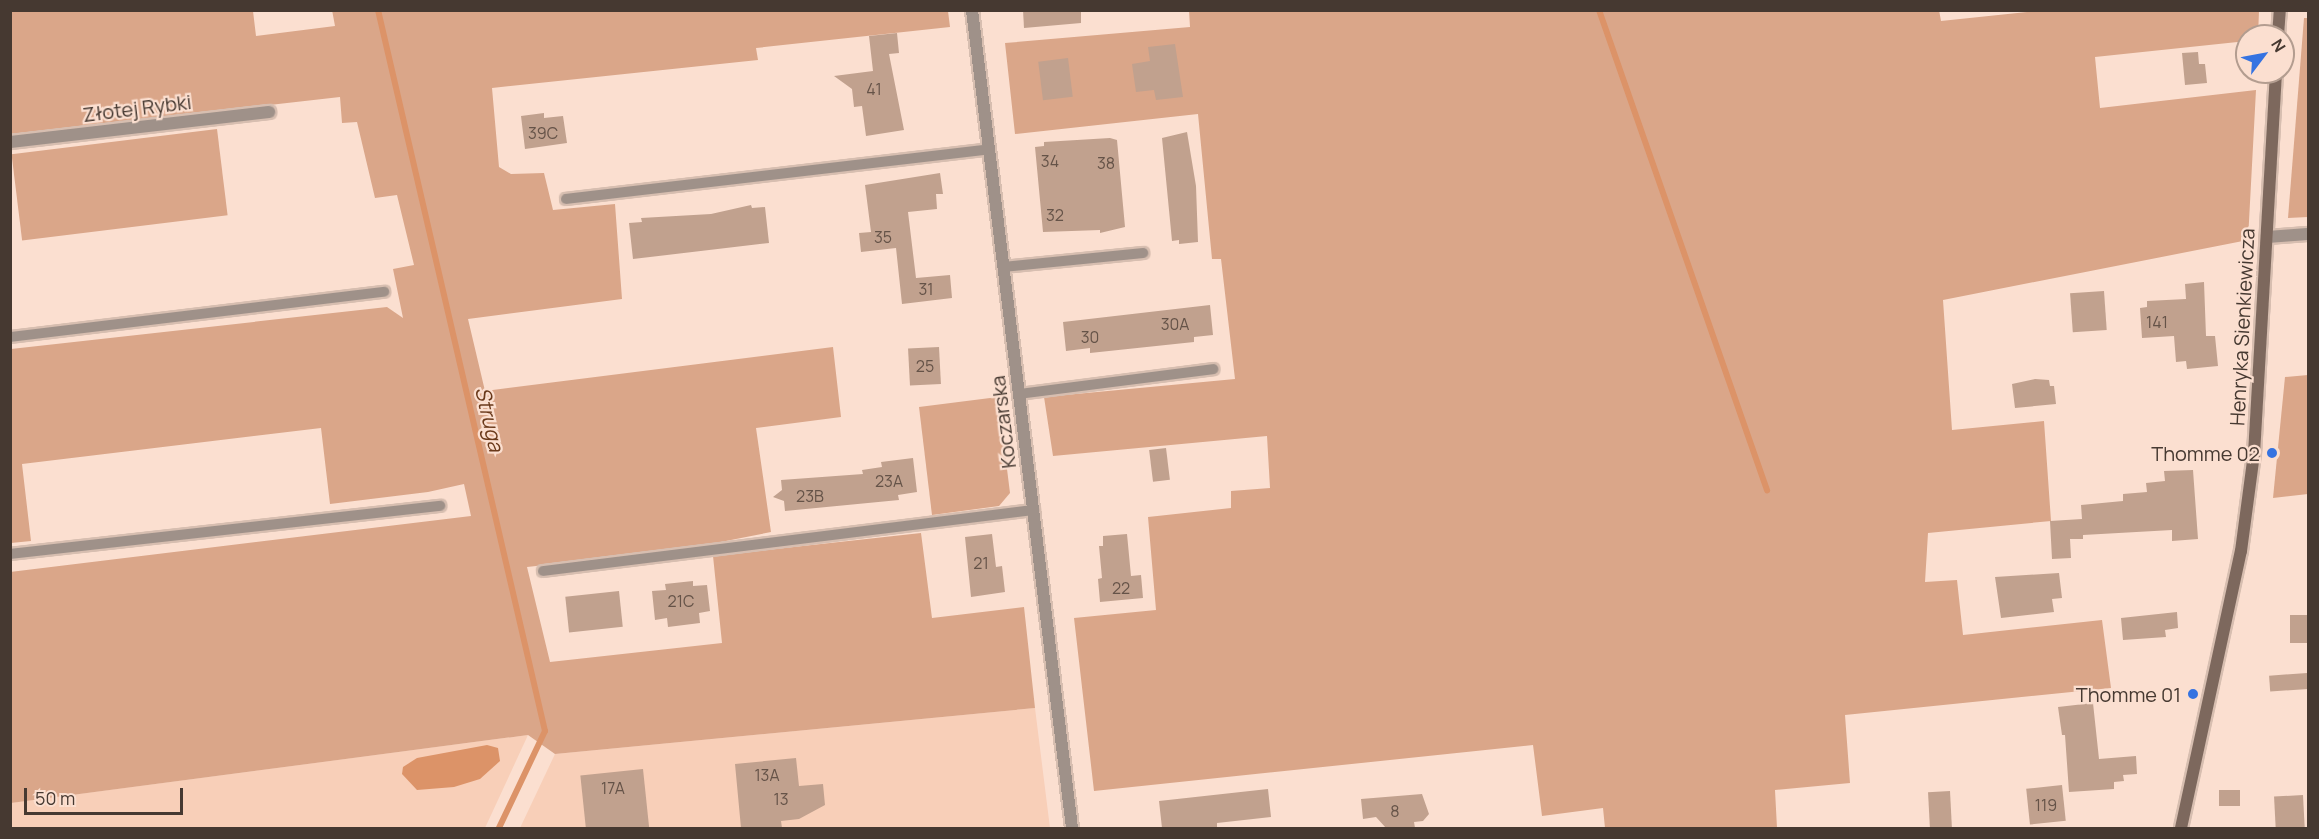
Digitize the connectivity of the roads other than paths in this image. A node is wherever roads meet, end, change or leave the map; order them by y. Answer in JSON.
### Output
{"nodes":[{"id":1,"x":972,"y":10,"type":"edge"},
{"id":2,"x":2275,"y":84,"type":"edge"},
{"id":3,"x":269,"y":112,"type":"dead end"},
{"id":4,"x":10,"y":142,"type":"edge"},
{"id":5,"x":989,"y":149,"type":"junction"},
{"id":6,"x":566,"y":199,"type":"dead end"},
{"id":7,"x":2308,"y":234,"type":"edge"},
{"id":8,"x":2267,"y":237,"type":"junction"},
{"id":9,"x":1143,"y":253,"type":"dead end"},
{"id":10,"x":1003,"y":267,"type":"junction"},
{"id":11,"x":384,"y":292,"type":"dead end"},
{"id":12,"x":10,"y":337,"type":"edge"},
{"id":13,"x":1213,"y":369,"type":"dead end"},
{"id":14,"x":1019,"y":394,"type":"junction"},
{"id":15,"x":440,"y":506,"type":"dead end"},
{"id":16,"x":1034,"y":510,"type":"junction"},
{"id":17,"x":10,"y":554,"type":"edge"},
{"id":18,"x":543,"y":571,"type":"dead end"},
{"id":19,"x":1072,"y":828,"type":"edge"},
{"id":20,"x":2181,"y":828,"type":"edge"}],
"edges":[{"from":1,"to":5,"type":"street","name":"Koczarska"},
{"from":2,"to":8,"type":"street","name":"Henryka Sienkiewicza"},
{"from":3,"to":4,"type":"street","name":"Złotej Rybki"},
{"from":5,"to":6,"type":"lane"},
{"from":5,"to":10,"type":"street","name":"Koczarska"},
{"from":7,"to":8,"type":"street"},
{"from":8,"to":20,"type":"street","name":"Henryka Sienkiewicza"},
{"from":9,"to":10,"type":"lane"},
{"from":10,"to":14,"type":"street","name":"Koczarska"},
{"from":11,"to":12,"type":"lane"},
{"from":13,"to":14,"type":"lane"},
{"from":14,"to":16,"type":"street","name":"Koczarska"},
{"from":15,"to":17,"type":"lane"},
{"from":16,"to":18,"type":"lane"},
{"from":16,"to":19,"type":"street","name":"Koczarska"}]}
